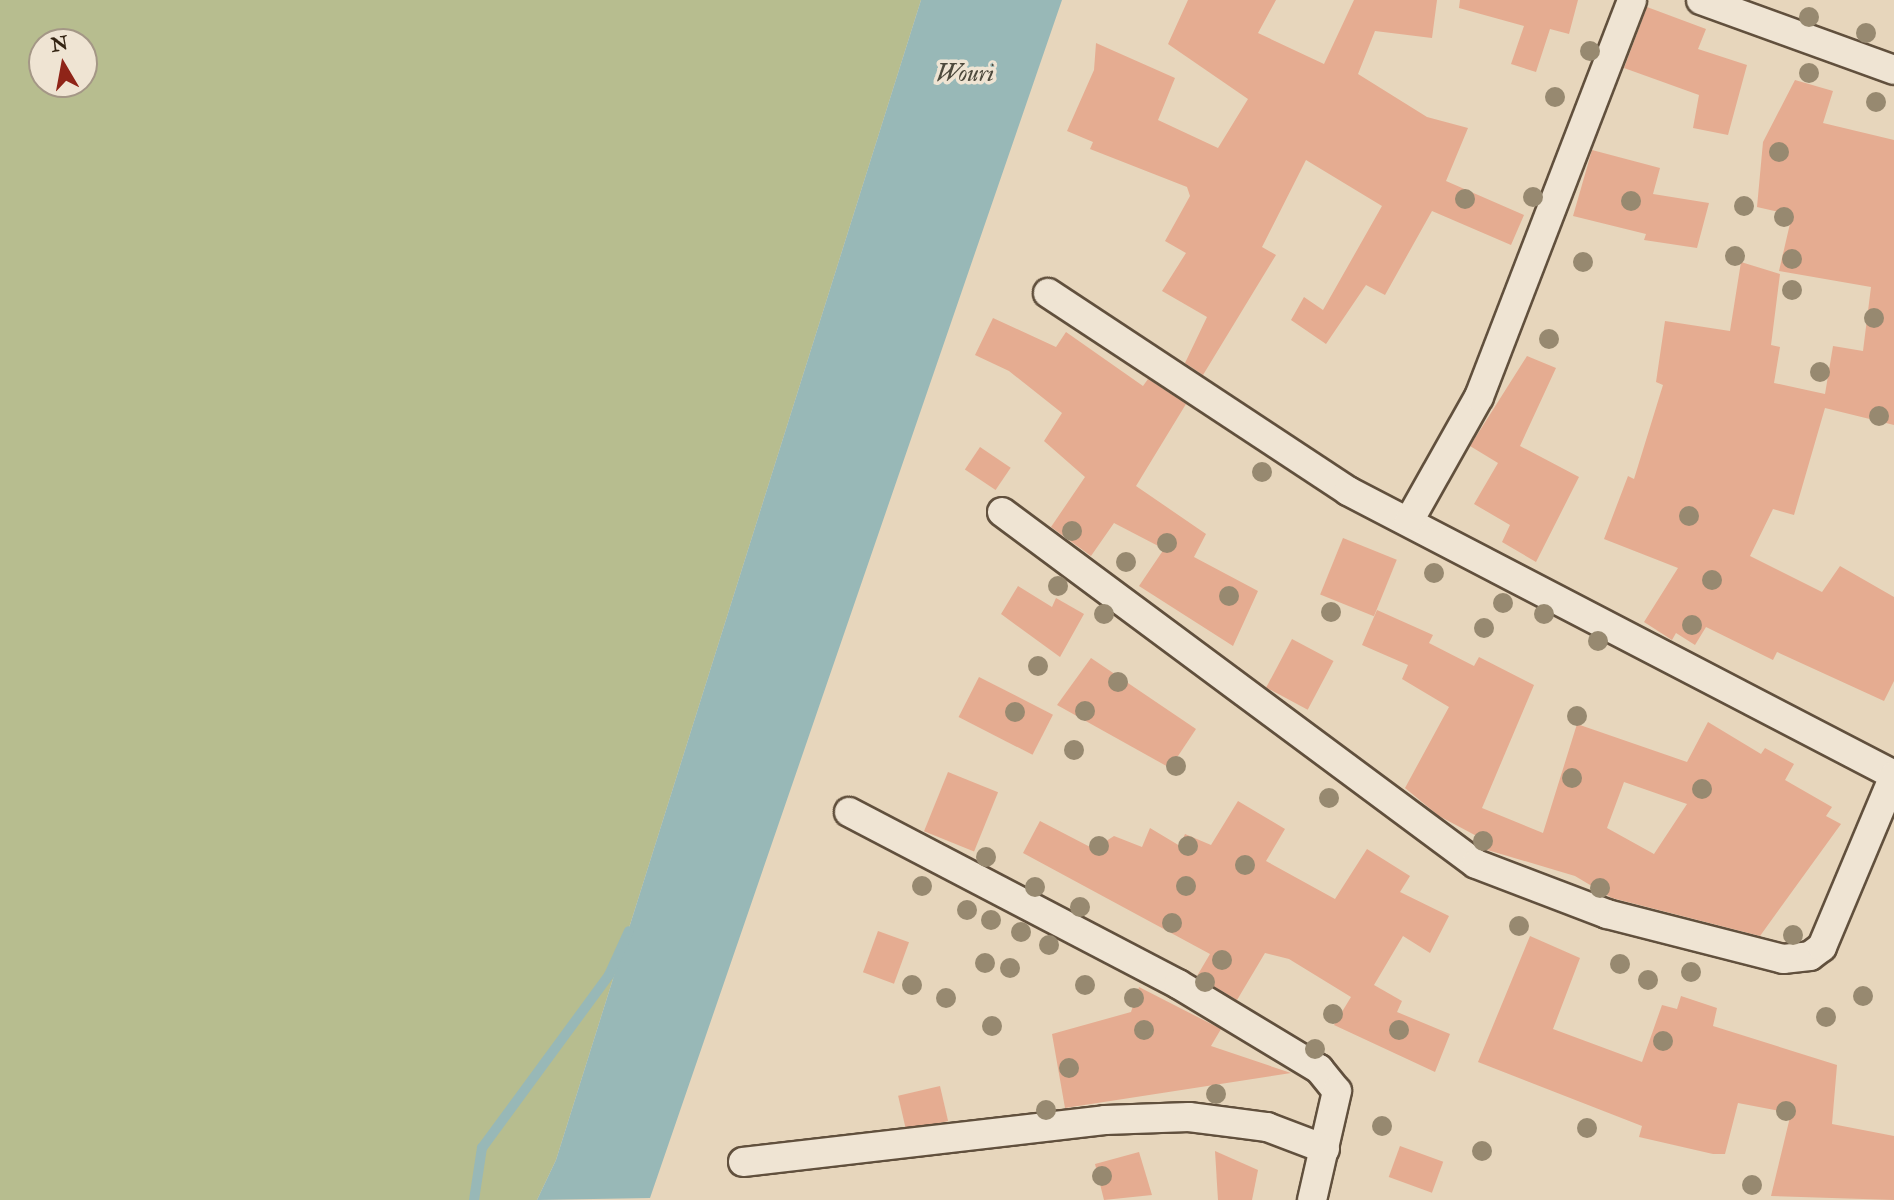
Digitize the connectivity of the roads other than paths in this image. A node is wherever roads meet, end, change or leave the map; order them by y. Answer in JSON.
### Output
{"nodes":[{"id":1,"x":1632,"y":0,"type":"edge"},
{"id":2,"x":1701,"y":0,"type":"edge"},
{"id":3,"x":1894,"y":70,"type":"edge"},
{"id":4,"x":1048,"y":293,"type":"dead end"},
{"id":5,"x":1002,"y":512,"type":"dead end"},
{"id":6,"x":1409,"y":521,"type":"junction"},
{"id":7,"x":1894,"y":775,"type":"edge"},
{"id":8,"x":849,"y":812,"type":"dead end"},
{"id":9,"x":1325,"y":1149,"type":"junction"},
{"id":10,"x":744,"y":1162,"type":"dead end"},
{"id":11,"x":1312,"y":1200,"type":"edge"}],
"edges":[{"from":1,"to":6,"type":"street"},
{"from":2,"to":3,"type":"street"},
{"from":4,"to":6,"type":"street"},
{"from":5,"to":7,"type":"street"},
{"from":6,"to":7,"type":"street"},
{"from":8,"to":9,"type":"street"},
{"from":9,"to":10,"type":"street"},
{"from":9,"to":11,"type":"street"}]}
